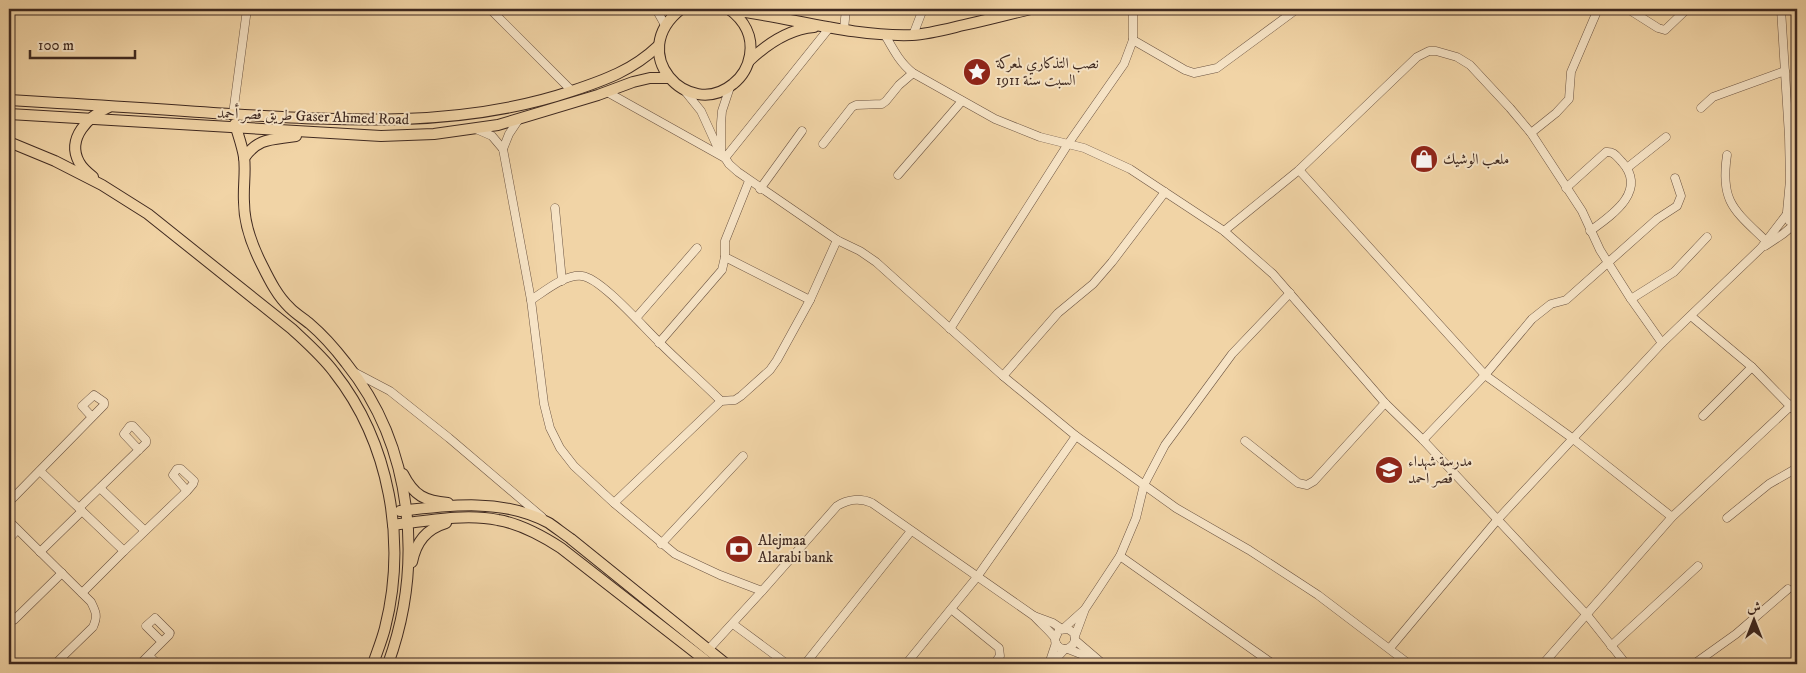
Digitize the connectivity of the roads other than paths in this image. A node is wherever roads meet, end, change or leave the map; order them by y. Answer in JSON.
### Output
{"nodes":[{"id":1,"x":247,"y":9,"type":"edge"},
{"id":2,"x":490,"y":9,"type":"edge"},
{"id":3,"x":656,"y":9,"type":"edge"},
{"id":4,"x":681,"y":9,"type":"edge"},
{"id":5,"x":729,"y":9,"type":"edge"},
{"id":6,"x":846,"y":9,"type":"edge"},
{"id":7,"x":923,"y":9,"type":"edge"},
{"id":8,"x":1032,"y":9,"type":"edge"},
{"id":9,"x":1133,"y":9,"type":"edge"},
{"id":10,"x":1297,"y":9,"type":"edge"},
{"id":11,"x":1598,"y":9,"type":"edge"},
{"id":12,"x":1628,"y":9,"type":"edge"},
{"id":13,"x":1687,"y":9,"type":"edge"},
{"id":14,"x":1780,"y":9,"type":"edge"},
{"id":15,"x":759,"y":11,"type":"edge"},
{"id":16,"x":997,"y":13,"type":"edge"},
{"id":17,"x":665,"y":25,"type":"junction"},
{"id":18,"x":826,"y":26,"type":"junction"},
{"id":19,"x":844,"y":29,"type":"junction"},
{"id":20,"x":885,"y":35,"type":"junction"},
{"id":21,"x":914,"y":35,"type":"junction"},
{"id":22,"x":1133,"y":40,"type":"junction"},
{"id":23,"x":658,"y":46,"type":"junction"},
{"id":24,"x":749,"y":62,"type":"junction"},
{"id":25,"x":1785,"y":71,"type":"junction"},
{"id":26,"x":913,"y":73,"type":"junction"},
{"id":27,"x":669,"y":78,"type":"junction"},
{"id":28,"x":730,"y":87,"type":"junction"},
{"id":29,"x":682,"y":89,"type":"junction"},
{"id":30,"x":572,"y":91,"type":"junction"},
{"id":31,"x":607,"y":92,"type":"junction"},
{"id":32,"x":9,"y":100,"type":"edge"},
{"id":33,"x":962,"y":100,"type":"junction"},
{"id":34,"x":110,"y":106,"type":"junction"},
{"id":35,"x":1701,"y":108,"type":"dead end"},
{"id":36,"x":9,"y":114,"type":"edge"},
{"id":37,"x":233,"y":114,"type":"junction"},
{"id":38,"x":520,"y":119,"type":"junction"},
{"id":39,"x":88,"y":120,"type":"junction"},
{"id":40,"x":236,"y":128,"type":"junction"},
{"id":41,"x":476,"y":129,"type":"junction"},
{"id":42,"x":802,"y":132,"type":"dead end"},
{"id":43,"x":311,"y":133,"type":"junction"},
{"id":44,"x":1531,"y":133,"type":"junction"},
{"id":45,"x":1793,"y":136,"type":"edge"},
{"id":46,"x":1666,"y":137,"type":"dead end"},
{"id":47,"x":9,"y":142,"type":"edge"},
{"id":48,"x":823,"y":144,"type":"dead end"},
{"id":49,"x":1068,"y":144,"type":"junction"},
{"id":50,"x":502,"y":149,"type":"junction"},
{"id":51,"x":723,"y":154,"type":"junction"},
{"id":52,"x":1727,"y":155,"type":"dead end"},
{"id":53,"x":244,"y":158,"type":"junction"},
{"id":54,"x":1627,"y":168,"type":"junction"},
{"id":55,"x":1299,"y":170,"type":"junction"},
{"id":56,"x":898,"y":175,"type":"dead end"},
{"id":57,"x":1675,"y":178,"type":"dead end"},
{"id":58,"x":749,"y":180,"type":"junction"},
{"id":59,"x":1790,"y":180,"type":"junction"},
{"id":60,"x":102,"y":185,"type":"junction"},
{"id":61,"x":1566,"y":188,"type":"junction"},
{"id":62,"x":760,"y":189,"type":"junction"},
{"id":63,"x":1164,"y":192,"type":"junction"},
{"id":64,"x":1797,"y":198,"type":"edge"},
{"id":65,"x":1797,"y":206,"type":"edge"},
{"id":66,"x":555,"y":208,"type":"dead end"},
{"id":67,"x":1787,"y":213,"type":"junction"},
{"id":68,"x":1797,"y":223,"type":"edge"},
{"id":69,"x":1224,"y":231,"type":"junction"},
{"id":70,"x":1590,"y":231,"type":"junction"},
{"id":71,"x":1707,"y":237,"type":"dead end"},
{"id":72,"x":837,"y":240,"type":"junction"},
{"id":73,"x":1766,"y":241,"type":"junction"},
{"id":74,"x":697,"y":248,"type":"dead end"},
{"id":75,"x":1761,"y":248,"type":"junction"},
{"id":76,"x":725,"y":257,"type":"junction"},
{"id":77,"x":1609,"y":263,"type":"junction"},
{"id":78,"x":562,"y":281,"type":"junction"},
{"id":79,"x":1290,"y":293,"type":"junction"},
{"id":80,"x":1631,"y":299,"type":"junction"},
{"id":81,"x":531,"y":300,"type":"junction"},
{"id":82,"x":810,"y":300,"type":"junction"},
{"id":83,"x":1692,"y":316,"type":"junction"},
{"id":84,"x":636,"y":318,"type":"junction"},
{"id":85,"x":950,"y":329,"type":"junction"},
{"id":86,"x":660,"y":343,"type":"junction"},
{"id":87,"x":1662,"y":343,"type":"junction"},
{"id":88,"x":1752,"y":367,"type":"junction"},
{"id":89,"x":352,"y":371,"type":"junction"},
{"id":90,"x":1485,"y":375,"type":"junction"},
{"id":91,"x":1003,"y":376,"type":"junction"},
{"id":92,"x":1797,"y":400,"type":"edge"},
{"id":93,"x":721,"y":401,"type":"junction"},
{"id":94,"x":1385,"y":403,"type":"junction"},
{"id":95,"x":1791,"y":406,"type":"junction"},
{"id":96,"x":1797,"y":413,"type":"edge"},
{"id":97,"x":1703,"y":416,"type":"dead end"},
{"id":98,"x":92,"y":417,"type":"dead end"},
{"id":99,"x":1076,"y":436,"type":"junction"},
{"id":100,"x":1572,"y":438,"type":"junction"},
{"id":101,"x":1423,"y":440,"type":"junction"},
{"id":102,"x":1245,"y":441,"type":"dead end"},
{"id":103,"x":139,"y":450,"type":"dead end"},
{"id":104,"x":743,"y":456,"type":"dead end"},
{"id":105,"x":398,"y":463,"type":"junction"},
{"id":106,"x":1797,"y":468,"type":"edge"},
{"id":107,"x":40,"y":471,"type":"junction"},
{"id":108,"x":1144,"y":485,"type":"junction"},
{"id":109,"x":100,"y":488,"type":"junction"},
{"id":110,"x":187,"y":491,"type":"dead end"},
{"id":111,"x":9,"y":502,"type":"edge"},
{"id":112,"x":614,"y":504,"type":"junction"},
{"id":113,"x":482,"y":505,"type":"junction"},
{"id":114,"x":81,"y":510,"type":"junction"},
{"id":115,"x":406,"y":510,"type":"junction"},
{"id":116,"x":392,"y":512,"type":"junction"},
{"id":117,"x":474,"y":517,"type":"junction"},
{"id":118,"x":1672,"y":517,"type":"junction"},
{"id":119,"x":1727,"y":518,"type":"dead end"},
{"id":120,"x":1498,"y":519,"type":"junction"},
{"id":121,"x":9,"y":522,"type":"edge"},
{"id":122,"x":408,"y":523,"type":"junction"},
{"id":123,"x":548,"y":523,"type":"junction"},
{"id":124,"x":393,"y":524,"type":"junction"},
{"id":125,"x":17,"y":530,"type":"junction"},
{"id":126,"x":144,"y":530,"type":"junction"},
{"id":127,"x":911,"y":531,"type":"junction"},
{"id":128,"x":9,"y":539,"type":"edge"},
{"id":129,"x":661,"y":544,"type":"junction"},
{"id":130,"x":124,"y":551,"type":"junction"},
{"id":131,"x":40,"y":552,"type":"junction"},
{"id":132,"x":1120,"y":556,"type":"junction"},
{"id":133,"x":1698,"y":566,"type":"dead end"},
{"id":134,"x":62,"y":573,"type":"junction"},
{"id":135,"x":978,"y":577,"type":"junction"},
{"id":136,"x":408,"y":583,"type":"junction"},
{"id":137,"x":1788,"y":589,"type":"dead end"},
{"id":138,"x":762,"y":590,"type":"junction"},
{"id":139,"x":82,"y":593,"type":"junction"},
{"id":140,"x":951,"y":609,"type":"junction"},
{"id":141,"x":1085,"y":609,"type":"junction"},
{"id":142,"x":1586,"y":615,"type":"junction"},
{"id":143,"x":1034,"y":616,"type":"junction"},
{"id":144,"x":9,"y":620,"type":"edge"},
{"id":145,"x":733,"y":624,"type":"junction"},
{"id":146,"x":1063,"y":629,"type":"junction"},
{"id":147,"x":1075,"y":638,"type":"junction"},
{"id":148,"x":1055,"y":641,"type":"junction"},
{"id":149,"x":162,"y":642,"type":"dead end"},
{"id":150,"x":1611,"y":646,"type":"junction"},
{"id":151,"x":1390,"y":648,"type":"junction"},
{"id":152,"x":1067,"y":649,"type":"junction"},
{"id":153,"x":708,"y":650,"type":"junction"},
{"id":154,"x":149,"y":656,"type":"junction"},
{"id":155,"x":1703,"y":658,"type":"junction"},
{"id":156,"x":1096,"y":659,"type":"junction"},
{"id":157,"x":55,"y":664,"type":"edge"},
{"id":158,"x":140,"y":664,"type":"edge"},
{"id":159,"x":158,"y":664,"type":"edge"},
{"id":160,"x":373,"y":664,"type":"edge"},
{"id":161,"x":388,"y":664,"type":"edge"},
{"id":162,"x":710,"y":664,"type":"edge"},
{"id":163,"x":726,"y":664,"type":"edge"},
{"id":164,"x":787,"y":664,"type":"edge"},
{"id":165,"x":805,"y":664,"type":"edge"},
{"id":166,"x":906,"y":664,"type":"edge"},
{"id":167,"x":994,"y":664,"type":"edge"},
{"id":168,"x":1050,"y":664,"type":"edge"},
{"id":169,"x":1103,"y":664,"type":"edge"},
{"id":170,"x":1273,"y":664,"type":"edge"},
{"id":171,"x":1408,"y":664,"type":"edge"},
{"id":172,"x":1543,"y":664,"type":"edge"},
{"id":173,"x":1626,"y":664,"type":"edge"},
{"id":174,"x":1694,"y":664,"type":"edge"},
{"id":175,"x":1709,"y":664,"type":"edge"}],
"edges":[{"from":1,"to":37,"type":"street"},
{"from":2,"to":30,"type":"street"},
{"from":3,"to":17,"type":"street"},
{"from":4,"to":17,"type":"main road"},
{"from":5,"to":15,"type":"main road"},
{"from":5,"to":24,"type":"main road"},
{"from":6,"to":19,"type":"street"},
{"from":7,"to":21,"type":"street"},
{"from":8,"to":16,"type":"main road"},
{"from":9,"to":22,"type":"street"},
{"from":10,"to":22,"type":"street"},
{"from":11,"to":44,"type":"street"},
{"from":12,"to":13,"type":"street"},
{"from":14,"to":25,"type":"street"},
{"from":15,"to":18,"type":"main road"},
{"from":16,"to":21,"type":"main road"},
{"from":17,"to":23,"type":"main road"},
{"from":18,"to":19,"type":"main road"},
{"from":18,"to":24,"type":"main road"},
{"from":18,"to":51,"type":"street"},
{"from":19,"to":20,"type":"main road"},
{"from":20,"to":21,"type":"main road"},
{"from":20,"to":26,"type":"street"},
{"from":22,"to":49,"type":"street"},
{"from":23,"to":27,"type":"main road"},
{"from":23,"to":30,"type":"main road","name":"طريق قصر أحمد Gaser Ahmed Road"},
{"from":24,"to":28,"type":"main road"},
{"from":25,"to":35,"type":"street"},
{"from":25,"to":45,"type":"street"},
{"from":26,"to":33,"type":"street"},
{"from":26,"to":48,"type":"street"},
{"from":27,"to":29,"type":"main road"},
{"from":27,"to":31,"type":"main road","name":"طريق قصر أحمد Gaser Ahmed Road"},
{"from":28,"to":29,"type":"main road"},
{"from":28,"to":51,"type":"street"},
{"from":29,"to":51,"type":"street"},
{"from":30,"to":37,"type":"main road","name":"طريق قصر أحمد Gaser Ahmed Road"},
{"from":31,"to":38,"type":"main road","name":"طريق قصر أحمد Gaser Ahmed Road"},
{"from":31,"to":51,"type":"street"},
{"from":32,"to":34,"type":"main road","name":"طريق قصر أحمد Gaser Ahmed Road"},
{"from":33,"to":49,"type":"street"},
{"from":33,"to":56,"type":"street"},
{"from":34,"to":37,"type":"main road","name":"طريق قصر أحمد Gaser Ahmed Road"},
{"from":34,"to":39,"type":"main road"},
{"from":36,"to":39,"type":"main road","name":"طريق قصر أحمد Gaser Ahmed Road"},
{"from":37,"to":40,"type":"main road"},
{"from":38,"to":41,"type":"main road","name":"طريق قصر أحمد Gaser Ahmed Road"},
{"from":38,"to":50,"type":"street"},
{"from":39,"to":40,"type":"main road","name":"طريق قصر أحمد Gaser Ahmed Road"},
{"from":39,"to":60,"type":"main road"},
{"from":40,"to":43,"type":"main road","name":"طريق قصر أحمد Gaser Ahmed Road"},
{"from":40,"to":53,"type":"main road"},
{"from":41,"to":43,"type":"main road","name":"طريق قصر أحمد Gaser Ahmed Road"},
{"from":41,"to":50,"type":"street"},
{"from":42,"to":62,"type":"street"},
{"from":43,"to":53,"type":"main road"},
{"from":44,"to":55,"type":"street"},
{"from":44,"to":61,"type":"street"},
{"from":45,"to":59,"type":"street"},
{"from":46,"to":54,"type":"street"},
{"from":47,"to":60,"type":"main road"},
{"from":49,"to":63,"type":"street"},
{"from":49,"to":85,"type":"street"},
{"from":50,"to":81,"type":"street"},
{"from":51,"to":58,"type":"street"},
{"from":52,"to":73,"type":"street"},
{"from":53,"to":89,"type":"main road"},
{"from":54,"to":61,"type":"street"},
{"from":54,"to":70,"type":"street"},
{"from":55,"to":69,"type":"street"},
{"from":55,"to":90,"type":"street"},
{"from":57,"to":77,"type":"street"},
{"from":58,"to":62,"type":"street"},
{"from":58,"to":76,"type":"street"},
{"from":59,"to":64,"type":"street"},
{"from":59,"to":67,"type":"street"},
{"from":60,"to":116,"type":"main road"},
{"from":61,"to":70,"type":"street"},
{"from":62,"to":72,"type":"street"},
{"from":63,"to":69,"type":"street"},
{"from":63,"to":91,"type":"street"},
{"from":65,"to":67,"type":"street"},
{"from":66,"to":78,"type":"street"},
{"from":67,"to":68,"type":"street"},
{"from":67,"to":73,"type":"street"},
{"from":68,"to":75,"type":"street"},
{"from":69,"to":79,"type":"street"},
{"from":70,"to":77,"type":"street"},
{"from":71,"to":80,"type":"street"},
{"from":72,"to":82,"type":"street"},
{"from":72,"to":85,"type":"street"},
{"from":73,"to":75,"type":"street"},
{"from":74,"to":84,"type":"street"},
{"from":75,"to":83,"type":"street"},
{"from":76,"to":82,"type":"street"},
{"from":76,"to":86,"type":"street"},
{"from":77,"to":80,"type":"street"},
{"from":77,"to":90,"type":"street"},
{"from":78,"to":81,"type":"street"},
{"from":78,"to":84,"type":"street"},
{"from":79,"to":94,"type":"street"},
{"from":79,"to":108,"type":"street"},
{"from":80,"to":87,"type":"street"},
{"from":81,"to":112,"type":"street"},
{"from":82,"to":93,"type":"street"},
{"from":83,"to":87,"type":"street"},
{"from":83,"to":88,"type":"street"},
{"from":84,"to":86,"type":"street"},
{"from":85,"to":91,"type":"street"},
{"from":86,"to":93,"type":"street"},
{"from":87,"to":100,"type":"street"},
{"from":88,"to":95,"type":"street"},
{"from":88,"to":97,"type":"street"},
{"from":89,"to":105,"type":"main road"},
{"from":89,"to":123,"type":"street"},
{"from":90,"to":100,"type":"street"},
{"from":90,"to":101,"type":"street"},
{"from":91,"to":99,"type":"street"},
{"from":92,"to":95,"type":"street"},
{"from":93,"to":112,"type":"street"},
{"from":94,"to":101,"type":"street"},
{"from":94,"to":102,"type":"street"},
{"from":95,"to":96,"type":"street"},
{"from":95,"to":118,"type":"street"},
{"from":98,"to":107,"type":"street"},
{"from":99,"to":108,"type":"street"},
{"from":99,"to":135,"type":"street"},
{"from":100,"to":118,"type":"street"},
{"from":100,"to":120,"type":"street"},
{"from":101,"to":120,"type":"street"},
{"from":103,"to":109,"type":"street"},
{"from":104,"to":129,"type":"street"},
{"from":105,"to":113,"type":"main road"},
{"from":105,"to":115,"type":"main road"},
{"from":106,"to":119,"type":"street"},
{"from":107,"to":111,"type":"street"},
{"from":107,"to":114,"type":"street"},
{"from":108,"to":132,"type":"street"},
{"from":108,"to":151,"type":"street"},
{"from":109,"to":114,"type":"street"},
{"from":109,"to":126,"type":"street"},
{"from":110,"to":126,"type":"street"},
{"from":112,"to":129,"type":"street"},
{"from":113,"to":115,"type":"main road"},
{"from":113,"to":123,"type":"main road"},
{"from":114,"to":130,"type":"street"},
{"from":114,"to":131,"type":"street"},
{"from":115,"to":116,"type":"main road"},
{"from":115,"to":122,"type":"main road"},
{"from":116,"to":124,"type":"main road"},
{"from":117,"to":122,"type":"main road"},
{"from":117,"to":136,"type":"main road"},
{"from":117,"to":162,"type":"main road"},
{"from":118,"to":142,"type":"street"},
{"from":120,"to":142,"type":"street"},
{"from":120,"to":151,"type":"street"},
{"from":121,"to":125,"type":"street"},
{"from":122,"to":124,"type":"main road"},
{"from":122,"to":136,"type":"main road"},
{"from":123,"to":153,"type":"main road"},
{"from":124,"to":160,"type":"main road"},
{"from":125,"to":128,"type":"street"},
{"from":125,"to":131,"type":"street"},
{"from":126,"to":130,"type":"street"},
{"from":127,"to":135,"type":"street"},
{"from":127,"to":138,"type":"street"},
{"from":127,"to":165,"type":"street"},
{"from":129,"to":138,"type":"street"},
{"from":130,"to":139,"type":"street"},
{"from":131,"to":134,"type":"street"},
{"from":132,"to":141,"type":"street"},
{"from":132,"to":170,"type":"street"},
{"from":133,"to":150,"type":"street"},
{"from":134,"to":139,"type":"street"},
{"from":134,"to":144,"type":"street"},
{"from":135,"to":140,"type":"street"},
{"from":135,"to":143,"type":"street"},
{"from":136,"to":161,"type":"main road"},
{"from":137,"to":155,"type":"street"},
{"from":138,"to":145,"type":"street"},
{"from":139,"to":157,"type":"street"},
{"from":140,"to":166,"type":"street"},
{"from":140,"to":167,"type":"street"},
{"from":141,"to":146,"type":"street"},
{"from":141,"to":147,"type":"street"},
{"from":142,"to":150,"type":"street"},
{"from":142,"to":172,"type":"street"},
{"from":143,"to":146,"type":"street"},
{"from":143,"to":148,"type":"street"},
{"from":145,"to":153,"type":"street"},
{"from":145,"to":164,"type":"street"},
{"from":146,"to":147,"type":"street"},
{"from":146,"to":148,"type":"street"},
{"from":147,"to":152,"type":"street"},
{"from":147,"to":156,"type":"street"},
{"from":148,"to":152,"type":"street"},
{"from":148,"to":168,"type":"street"},
{"from":149,"to":154,"type":"street"},
{"from":150,"to":173,"type":"street"},
{"from":151,"to":171,"type":"street"},
{"from":152,"to":156,"type":"street"},
{"from":152,"to":168,"type":"street"},
{"from":153,"to":163,"type":"main road"},
{"from":154,"to":158,"type":"street"},
{"from":154,"to":159,"type":"street"},
{"from":155,"to":174,"type":"street"},
{"from":155,"to":175,"type":"street"},
{"from":156,"to":169,"type":"street"}]}
